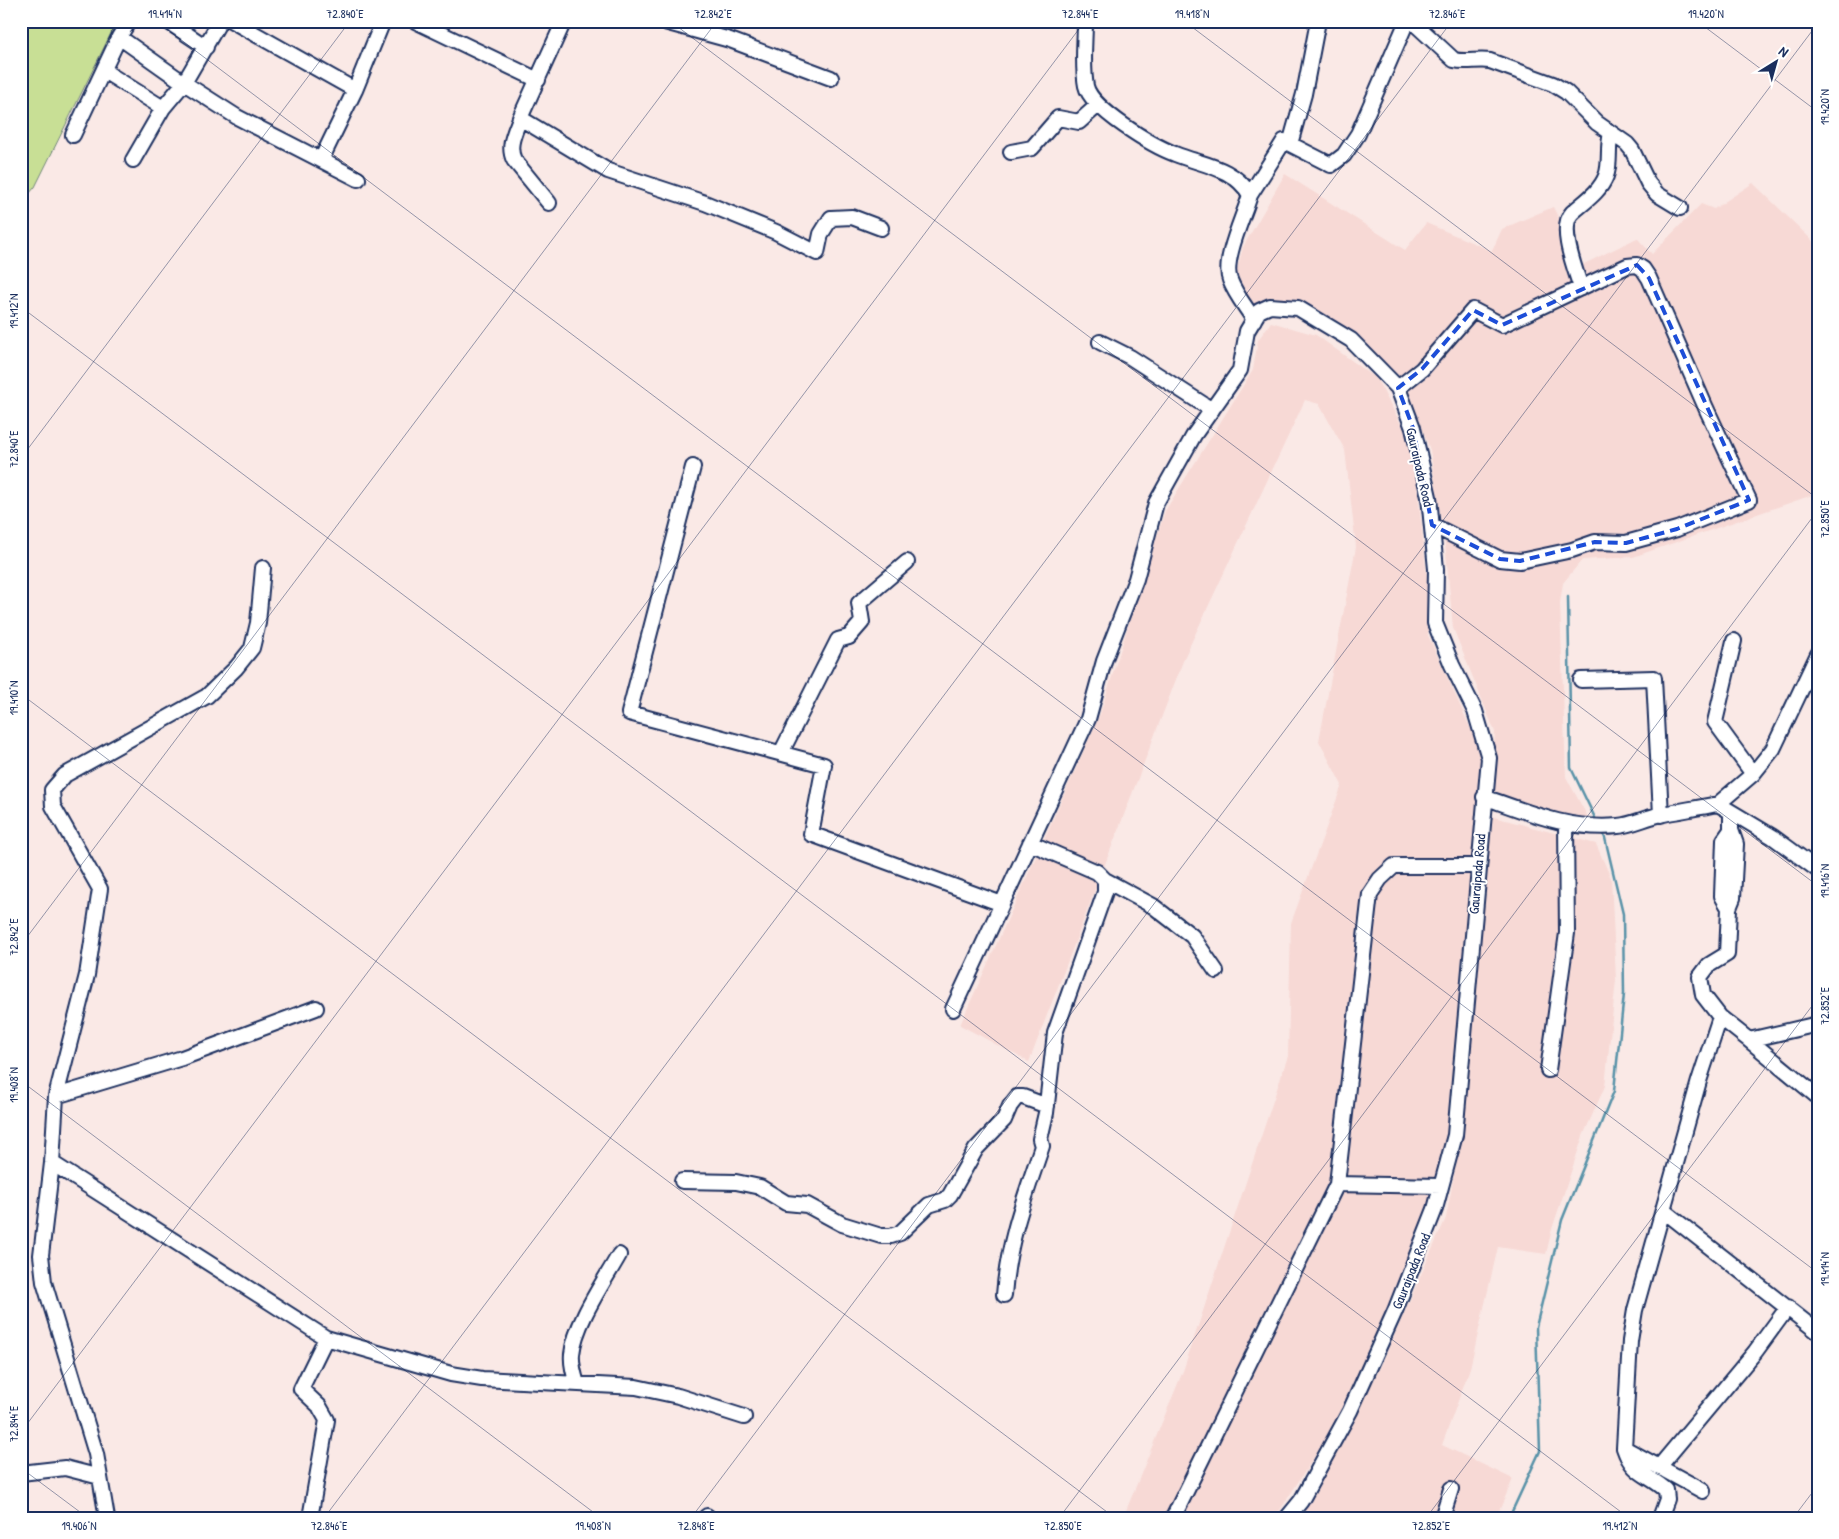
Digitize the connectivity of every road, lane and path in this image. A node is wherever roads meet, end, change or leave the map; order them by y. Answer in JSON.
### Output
{"nodes":[{"id":1,"x":129,"y":21,"type":"edge"},
{"id":2,"x":167,"y":21,"type":"edge"},
{"id":3,"x":220,"y":21,"type":"edge"},
{"id":4,"x":232,"y":21,"type":"edge"},
{"id":5,"x":383,"y":21,"type":"edge"},
{"id":6,"x":415,"y":21,"type":"edge"},
{"id":7,"x":564,"y":21,"type":"edge"},
{"id":8,"x":661,"y":21,"type":"edge"},
{"id":9,"x":1085,"y":21,"type":"edge"},
{"id":10,"x":1318,"y":21,"type":"edge"},
{"id":11,"x":1407,"y":21,"type":"edge"},
{"id":12,"x":1412,"y":21,"type":"edge"},
{"id":13,"x":119,"y":37,"type":"junction"},
{"id":14,"x":206,"y":47,"type":"junction"},
{"id":15,"x":104,"y":71,"type":"junction"},
{"id":16,"x":831,"y":78,"type":"dead end"},
{"id":17,"x":538,"y":80,"type":"junction"},
{"id":18,"x":184,"y":83,"type":"junction"},
{"id":19,"x":355,"y":90,"type":"junction"},
{"id":20,"x":1098,"y":105,"type":"junction"},
{"id":21,"x":163,"y":108,"type":"junction"},
{"id":22,"x":520,"y":118,"type":"junction"},
{"id":23,"x":1611,"y":133,"type":"junction"},
{"id":24,"x":73,"y":135,"type":"dead end"},
{"id":25,"x":1290,"y":144,"type":"junction"},
{"id":26,"x":1011,"y":152,"type":"dead end"},
{"id":27,"x":133,"y":160,"type":"dead end"},
{"id":28,"x":321,"y":160,"type":"junction"},
{"id":29,"x":358,"y":180,"type":"dead end"},
{"id":30,"x":1250,"y":195,"type":"junction"},
{"id":31,"x":549,"y":204,"type":"dead end"},
{"id":32,"x":1680,"y":208,"type":"dead end"},
{"id":33,"x":881,"y":228,"type":"dead end"},
{"id":34,"x":1581,"y":288,"type":"junction"},
{"id":35,"x":1254,"y":320,"type":"junction"},
{"id":36,"x":1100,"y":342,"type":"dead end"},
{"id":37,"x":1398,"y":388,"type":"junction"},
{"id":38,"x":1212,"y":410,"type":"junction"},
{"id":39,"x":693,"y":467,"type":"dead end"},
{"id":40,"x":1432,"y":524,"type":"junction"},
{"id":41,"x":907,"y":562,"type":"dead end"},
{"id":42,"x":263,"y":568,"type":"dead end"},
{"id":43,"x":1734,"y":641,"type":"dead end"},
{"id":44,"x":1818,"y":654,"type":"edge"},
{"id":45,"x":1582,"y":680,"type":"dead end"},
{"id":46,"x":781,"y":753,"type":"junction"},
{"id":47,"x":1753,"y":774,"type":"junction"},
{"id":48,"x":1484,"y":797,"type":"junction"},
{"id":49,"x":1718,"y":804,"type":"junction"},
{"id":50,"x":1732,"y":812,"type":"junction"},
{"id":51,"x":1661,"y":815,"type":"junction"},
{"id":52,"x":1566,"y":823,"type":"junction"},
{"id":53,"x":1030,"y":843,"type":"junction"},
{"id":54,"x":1478,"y":866,"type":"junction"},
{"id":55,"x":1818,"y":870,"type":"edge"},
{"id":56,"x":1105,"y":880,"type":"junction"},
{"id":57,"x":1002,"y":904,"type":"junction"},
{"id":58,"x":1216,"y":971,"type":"dead end"},
{"id":59,"x":316,"y":1008,"type":"dead end"},
{"id":60,"x":953,"y":1009,"type":"dead end"},
{"id":61,"x":1720,"y":1017,"type":"junction"},
{"id":62,"x":1818,"y":1024,"type":"edge"},
{"id":63,"x":1749,"y":1040,"type":"junction"},
{"id":64,"x":1548,"y":1070,"type":"dead end"},
{"id":65,"x":56,"y":1096,"type":"junction"},
{"id":66,"x":1818,"y":1097,"type":"edge"},
{"id":67,"x":1047,"y":1106,"type":"junction"},
{"id":68,"x":52,"y":1163,"type":"junction"},
{"id":69,"x":682,"y":1181,"type":"dead end"},
{"id":70,"x":1337,"y":1184,"type":"junction"},
{"id":71,"x":1441,"y":1186,"type":"junction"},
{"id":72,"x":1664,"y":1210,"type":"junction"},
{"id":73,"x":619,"y":1255,"type":"dead end"},
{"id":74,"x":1004,"y":1295,"type":"dead end"},
{"id":75,"x":1788,"y":1308,"type":"junction"},
{"id":76,"x":1818,"y":1332,"type":"edge"},
{"id":77,"x":326,"y":1338,"type":"junction"},
{"id":78,"x":577,"y":1384,"type":"junction"},
{"id":79,"x":744,"y":1417,"type":"dead end"},
{"id":80,"x":1624,"y":1448,"type":"junction"},
{"id":81,"x":1659,"y":1467,"type":"junction"},
{"id":82,"x":21,"y":1473,"type":"edge"},
{"id":83,"x":100,"y":1477,"type":"junction"},
{"id":84,"x":1451,"y":1488,"type":"dead end"},
{"id":85,"x":1703,"y":1491,"type":"dead end"},
{"id":86,"x":107,"y":1518,"type":"edge"},
{"id":87,"x":310,"y":1518,"type":"edge"},
{"id":88,"x":1172,"y":1518,"type":"edge"},
{"id":89,"x":1288,"y":1518,"type":"edge"},
{"id":90,"x":1442,"y":1518,"type":"edge"},
{"id":91,"x":1660,"y":1518,"type":"edge"}],
"edges":[{"from":1,"to":13,"type":"street"},
{"from":2,"to":14,"type":"street"},
{"from":3,"to":14,"type":"street"},
{"from":4,"to":19,"type":"street"},
{"from":5,"to":19,"type":"street"},
{"from":6,"to":17,"type":"street"},
{"from":7,"to":17,"type":"street"},
{"from":8,"to":16,"type":"street"},
{"from":9,"to":20,"type":"street"},
{"from":10,"to":25,"type":"street"},
{"from":11,"to":25,"type":"street"},
{"from":12,"to":23,"type":"street"},
{"from":13,"to":15,"type":"street"},
{"from":13,"to":18,"type":"street"},
{"from":14,"to":18,"type":"street"},
{"from":15,"to":21,"type":"street"},
{"from":15,"to":24,"type":"street"},
{"from":17,"to":22,"type":"street"},
{"from":18,"to":21,"type":"street"},
{"from":18,"to":28,"type":"street"},
{"from":19,"to":28,"type":"street"},
{"from":20,"to":26,"type":"street"},
{"from":20,"to":30,"type":"street"},
{"from":21,"to":27,"type":"street"},
{"from":22,"to":31,"type":"street"},
{"from":22,"to":33,"type":"street"},
{"from":23,"to":32,"type":"street"},
{"from":23,"to":34,"type":"street"},
{"from":25,"to":30,"type":"street"},
{"from":28,"to":29,"type":"street"},
{"from":30,"to":35,"type":"street"},
{"from":34,"to":37,"type":"street"},
{"from":34,"to":40,"type":"street"},
{"from":35,"to":37,"type":"street","name":"Gauraipada Road"},
{"from":35,"to":38,"type":"street"},
{"from":36,"to":38,"type":"street"},
{"from":37,"to":40,"type":"street","name":"Gauraipada Road"},
{"from":38,"to":53,"type":"street"},
{"from":39,"to":46,"type":"street"},
{"from":40,"to":48,"type":"street","name":"Gauraipada Road"},
{"from":41,"to":46,"type":"street"},
{"from":42,"to":65,"type":"street"},
{"from":43,"to":47,"type":"street"},
{"from":44,"to":47,"type":"street"},
{"from":45,"to":51,"type":"street"},
{"from":46,"to":57,"type":"street"},
{"from":47,"to":49,"type":"street"},
{"from":48,"to":52,"type":"street"},
{"from":48,"to":54,"type":"street","name":"Gauraipada Road"},
{"from":49,"to":50,"type":"street"},
{"from":49,"to":51,"type":"street"},
{"from":50,"to":55,"type":"street"},
{"from":50,"to":61,"type":"street"},
{"from":51,"to":52,"type":"street"},
{"from":52,"to":64,"type":"street"},
{"from":53,"to":56,"type":"street"},
{"from":53,"to":57,"type":"street"},
{"from":54,"to":70,"type":"street"},
{"from":54,"to":71,"type":"street","name":"Gauraipada Road"},
{"from":56,"to":58,"type":"street"},
{"from":56,"to":67,"type":"street"},
{"from":57,"to":60,"type":"street"},
{"from":59,"to":65,"type":"street"},
{"from":61,"to":63,"type":"street"},
{"from":61,"to":72,"type":"street"},
{"from":62,"to":63,"type":"street"},
{"from":63,"to":66,"type":"street"},
{"from":65,"to":68,"type":"street"},
{"from":67,"to":69,"type":"street"},
{"from":67,"to":74,"type":"street"},
{"from":68,"to":77,"type":"street"},
{"from":68,"to":83,"type":"street"},
{"from":70,"to":71,"type":"street"},
{"from":70,"to":88,"type":"street"},
{"from":71,"to":89,"type":"street","name":"Gauraipada Road"},
{"from":72,"to":75,"type":"street"},
{"from":72,"to":80,"type":"street"},
{"from":73,"to":78,"type":"street"},
{"from":75,"to":76,"type":"street"},
{"from":75,"to":81,"type":"street"},
{"from":77,"to":78,"type":"street"},
{"from":77,"to":87,"type":"street"},
{"from":78,"to":79,"type":"street"},
{"from":80,"to":81,"type":"street"},
{"from":80,"to":91,"type":"street"},
{"from":81,"to":85,"type":"street"},
{"from":82,"to":83,"type":"street"},
{"from":83,"to":86,"type":"street"},
{"from":84,"to":90,"type":"street"}]}
